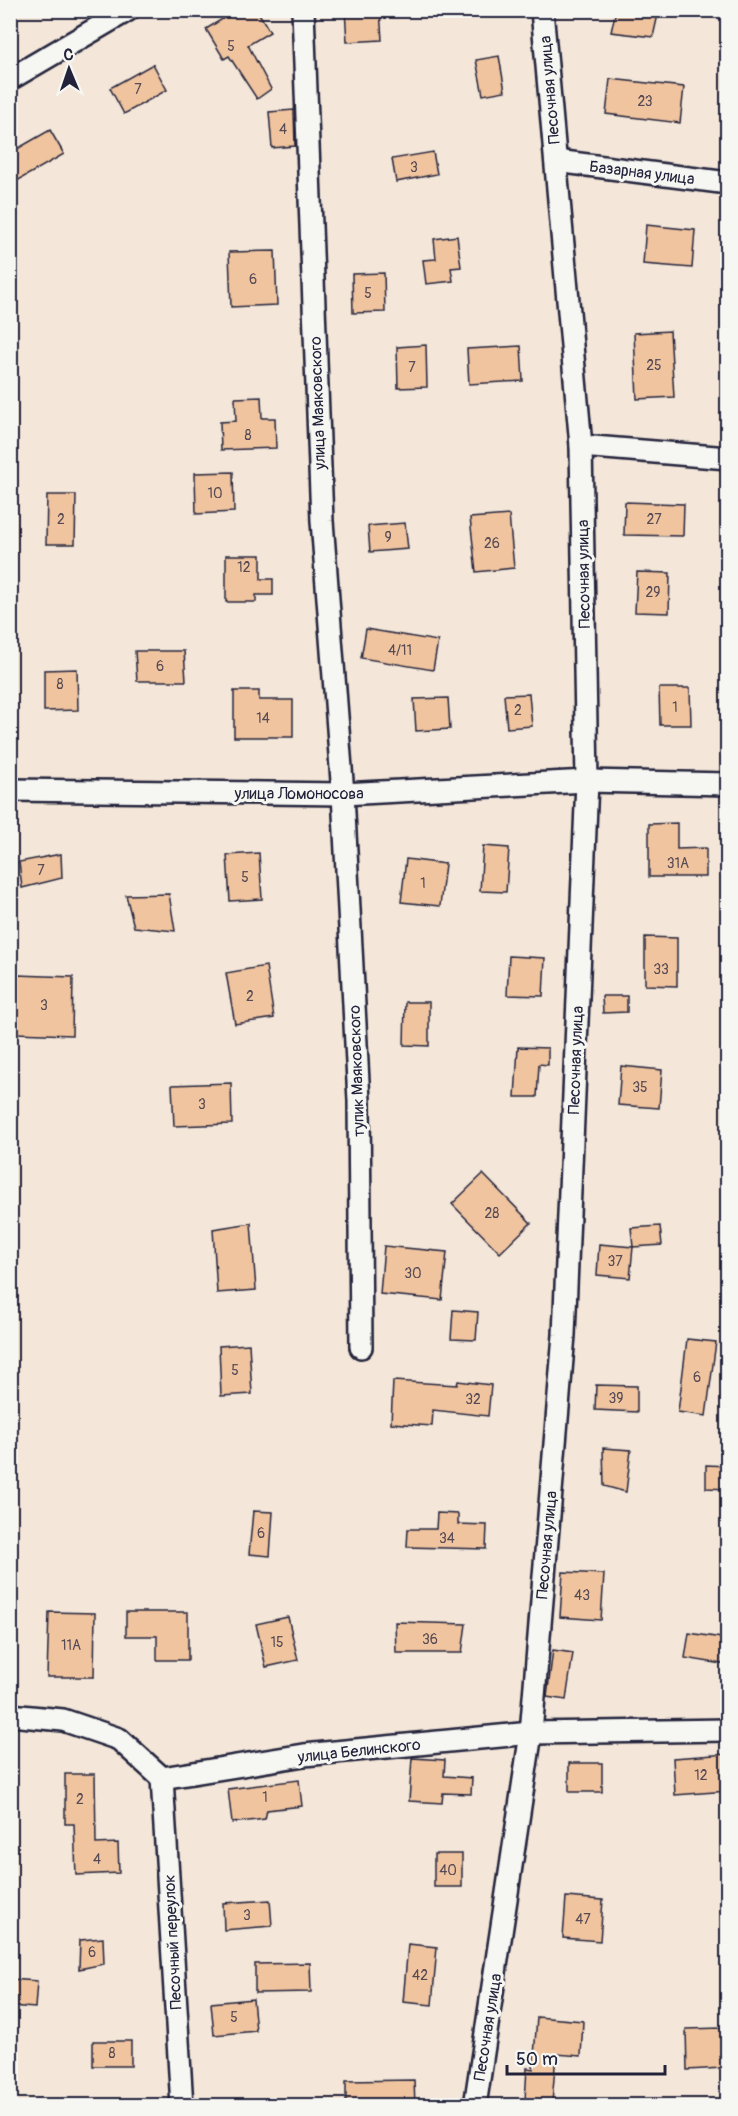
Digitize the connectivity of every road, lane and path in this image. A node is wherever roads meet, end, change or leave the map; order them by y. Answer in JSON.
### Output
{"nodes":[{"id":1,"x":128,"y":10,"type":"edge"},
{"id":2,"x":303,"y":10,"type":"edge"},
{"id":3,"x":542,"y":10,"type":"edge"},
{"id":4,"x":10,"y":79,"type":"edge"},
{"id":5,"x":556,"y":161,"type":"junction"},
{"id":6,"x":728,"y":183,"type":"edge"},
{"id":7,"x":581,"y":446,"type":"junction"},
{"id":8,"x":728,"y":458,"type":"edge"},
{"id":9,"x":587,"y":781,"type":"junction"},
{"id":10,"x":728,"y":784,"type":"edge"},
{"id":11,"x":10,"y":790,"type":"edge"},
{"id":12,"x":343,"y":794,"type":"junction"},
{"id":13,"x":361,"y":1347,"type":"dead end"},
{"id":14,"x":10,"y":1715,"type":"edge"},
{"id":15,"x":728,"y":1730,"type":"edge"},
{"id":16,"x":531,"y":1733,"type":"junction"},
{"id":17,"x":162,"y":1778,"type":"junction"},
{"id":18,"x":182,"y":2106,"type":"edge"},
{"id":19,"x":475,"y":2106,"type":"edge"}],
"edges":[{"from":1,"to":4,"type":"street"},
{"from":2,"to":12,"type":"street","name":"улица Маяковского"},
{"from":3,"to":5,"type":"street","name":"Песочная улица"},
{"from":5,"to":6,"type":"street","name":"Базарная улица"},
{"from":5,"to":7,"type":"street","name":"Песочная улица"},
{"from":7,"to":8,"type":"street"},
{"from":7,"to":9,"type":"street","name":"Песочная улица"},
{"from":9,"to":10,"type":"street","name":"улица Ломоносова"},
{"from":9,"to":12,"type":"street","name":"улица Ломоносова"},
{"from":9,"to":16,"type":"street","name":"Песочная улица"},
{"from":11,"to":12,"type":"street","name":"улица Ломоносова"},
{"from":12,"to":13,"type":"street","name":"тупик Маяковского"},
{"from":14,"to":17,"type":"street"},
{"from":15,"to":16,"type":"street","name":"улица Белинского"},
{"from":16,"to":17,"type":"street","name":"улица Белинского"},
{"from":16,"to":19,"type":"street","name":"Песочная улица"},
{"from":17,"to":18,"type":"street","name":"Песочный переулок"}]}
